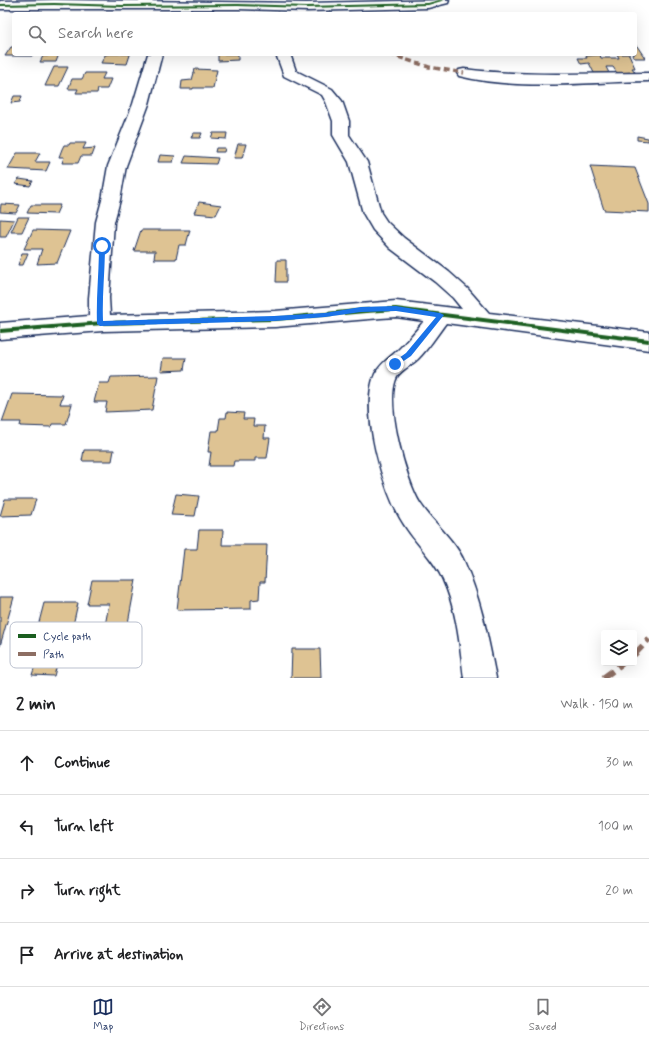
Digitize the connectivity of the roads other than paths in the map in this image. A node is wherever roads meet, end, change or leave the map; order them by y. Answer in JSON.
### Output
{"nodes":[{"id":1,"x":2,"y":0,"type":"edge"},
{"id":2,"x":443,"y":0,"type":"edge"},
{"id":3,"x":305,"y":3,"type":"edge"},
{"id":4,"x":0,"y":4,"type":"edge"},
{"id":5,"x":205,"y":5,"type":"junction"},
{"id":6,"x":268,"y":7,"type":"edge"},
{"id":7,"x":192,"y":12,"type":"edge"},
{"id":8,"x":154,"y":56,"type":"edge"},
{"id":9,"x":284,"y":56,"type":"edge"},
{"id":10,"x":464,"y":73,"type":"dead end"},
{"id":11,"x":649,"y":78,"type":"edge"},
{"id":12,"x":440,"y":315,"type":"junction"},
{"id":13,"x":483,"y":320,"type":"junction"},
{"id":14,"x":100,"y":324,"type":"junction"},
{"id":15,"x":0,"y":331,"type":"edge"},
{"id":16,"x":649,"y":340,"type":"edge"},
{"id":17,"x":480,"y":678,"type":"edge"}],
"edges":[{"from":1,"to":4,"type":"street"},
{"from":2,"to":3,"type":"street"},
{"from":3,"to":6,"type":"street"},
{"from":4,"to":5,"type":"street"},
{"from":5,"to":6,"type":"street"},
{"from":5,"to":7,"type":"street"},
{"from":8,"to":14,"type":"street"},
{"from":9,"to":13,"type":"street"},
{"from":10,"to":11,"type":"street"},
{"from":12,"to":13,"type":"street"},
{"from":12,"to":14,"type":"street"},
{"from":12,"to":17,"type":"street"},
{"from":13,"to":16,"type":"street"},
{"from":14,"to":15,"type":"street"}]}
